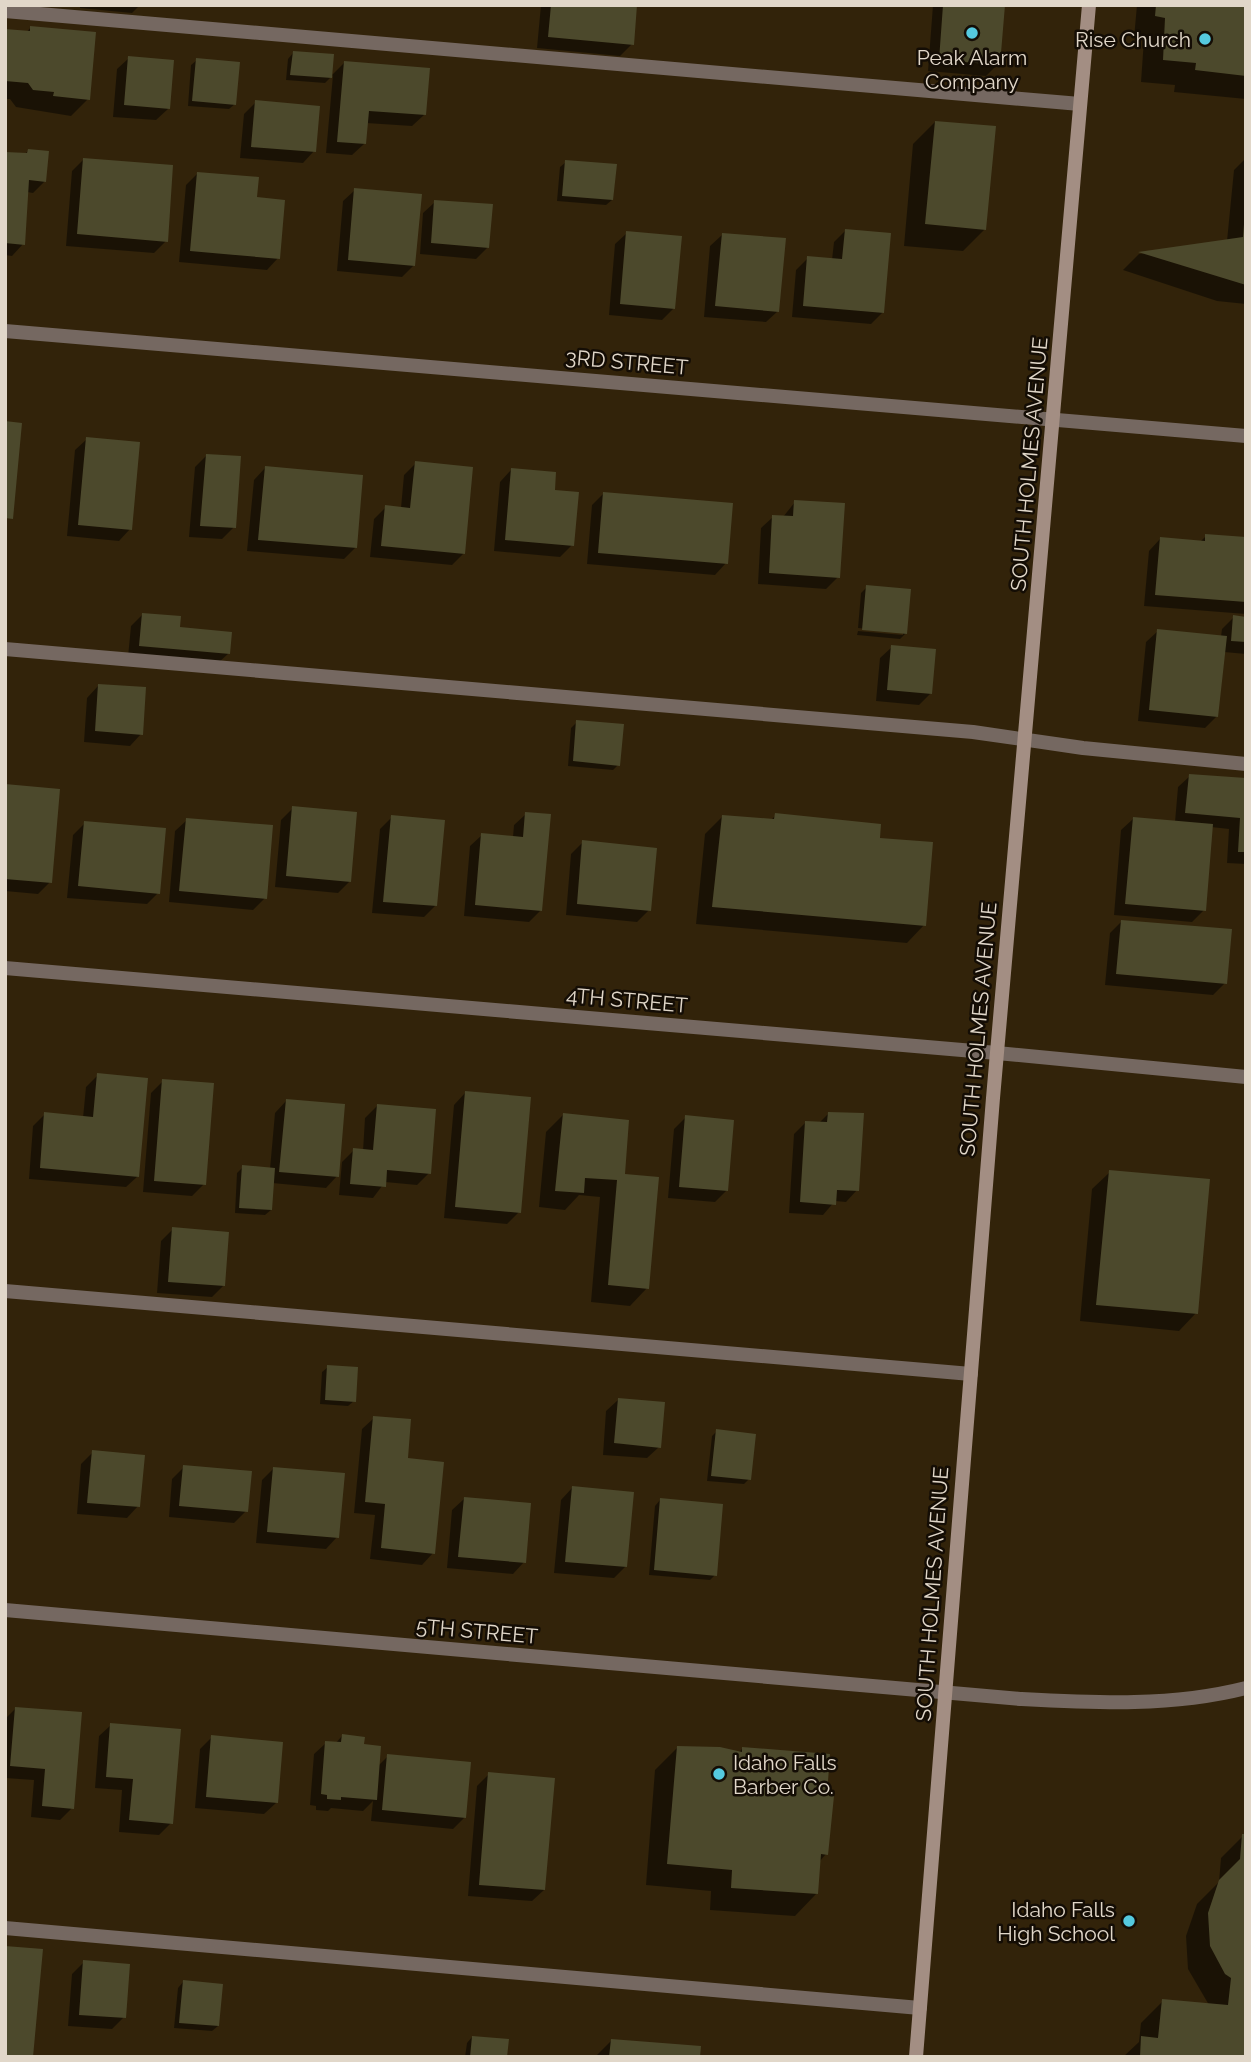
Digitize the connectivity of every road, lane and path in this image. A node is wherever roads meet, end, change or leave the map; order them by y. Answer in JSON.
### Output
{"nodes":[{"id":1,"x":1089,"y":5,"type":"edge"},
{"id":2,"x":5,"y":11,"type":"edge"},
{"id":3,"x":1080,"y":104,"type":"junction"},
{"id":4,"x":5,"y":331,"type":"edge"},
{"id":5,"x":1054,"y":417,"type":"junction"},
{"id":6,"x":1246,"y":436,"type":"edge"},
{"id":7,"x":5,"y":649,"type":"edge"},
{"id":8,"x":1025,"y":739,"type":"junction"},
{"id":9,"x":1246,"y":764,"type":"edge"},
{"id":10,"x":5,"y":968,"type":"edge"},
{"id":11,"x":997,"y":1053,"type":"junction"},
{"id":12,"x":1246,"y":1077,"type":"edge"},
{"id":13,"x":5,"y":1291,"type":"edge"},
{"id":14,"x":971,"y":1374,"type":"junction"},
{"id":15,"x":5,"y":1610,"type":"edge"},
{"id":16,"x":1246,"y":1688,"type":"edge"},
{"id":17,"x":946,"y":1694,"type":"junction"},
{"id":18,"x":5,"y":1928,"type":"edge"},
{"id":19,"x":920,"y":2008,"type":"junction"},
{"id":20,"x":916,"y":2057,"type":"edge"}],
"edges":[{"from":1,"to":3,"type":"main road","name":"SOUTH HOLMES AVENUE"},
{"from":2,"to":3,"type":"street"},
{"from":3,"to":5,"type":"main road","name":"SOUTH HOLMES AVENUE"},
{"from":4,"to":5,"type":"street","name":"3RD STREET"},
{"from":5,"to":6,"type":"street","name":"3RD STREET"},
{"from":5,"to":8,"type":"main road","name":"SOUTH HOLMES AVENUE"},
{"from":7,"to":8,"type":"street"},
{"from":8,"to":9,"type":"street"},
{"from":8,"to":11,"type":"main road","name":"SOUTH HOLMES AVENUE"},
{"from":10,"to":11,"type":"street","name":"4TH STREET"},
{"from":11,"to":12,"type":"street","name":"4TH STREET"},
{"from":11,"to":14,"type":"main road","name":"SOUTH HOLMES AVENUE"},
{"from":13,"to":14,"type":"street"},
{"from":14,"to":17,"type":"main road","name":"SOUTH HOLMES AVENUE"},
{"from":15,"to":17,"type":"street","name":"5TH STREET"},
{"from":16,"to":17,"type":"street","name":"5TH STREET"},
{"from":17,"to":19,"type":"main road","name":"SOUTH HOLMES AVENUE"},
{"from":18,"to":19,"type":"street"},
{"from":19,"to":20,"type":"main road","name":"SOUTH HOLMES AVENUE"}]}
